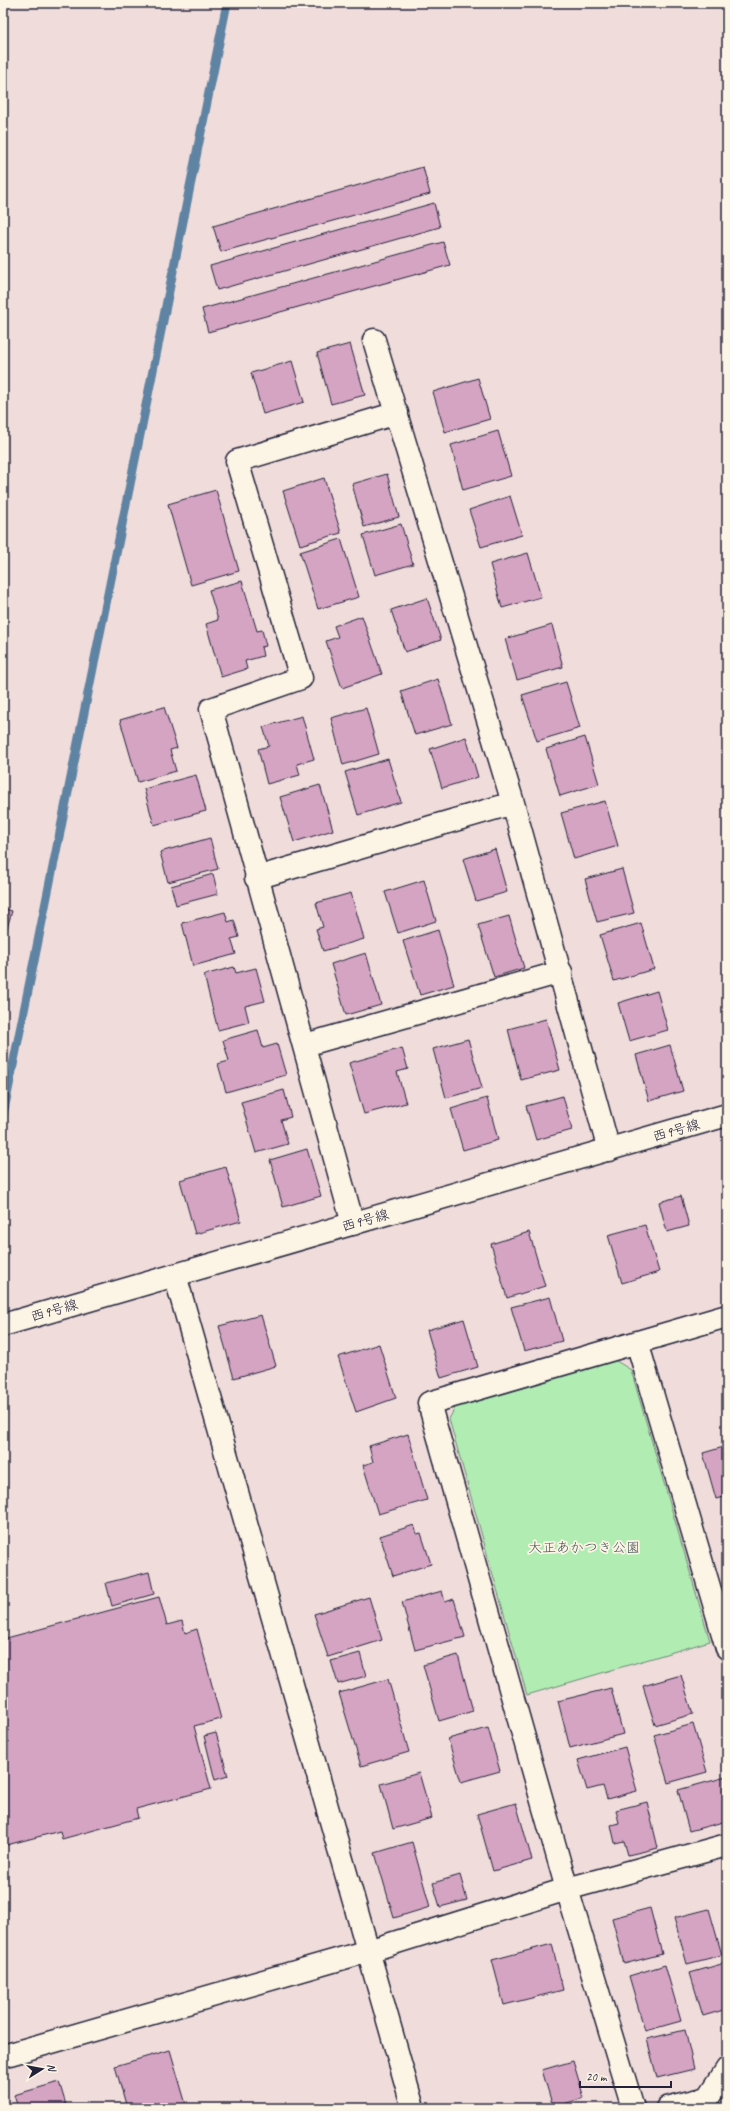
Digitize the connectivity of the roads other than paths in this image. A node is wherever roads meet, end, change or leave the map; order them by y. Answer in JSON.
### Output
{"nodes":[{"id":1,"x":374,"y":340,"type":"dead end"},
{"id":2,"x":397,"y":413,"type":"junction"},
{"id":3,"x":513,"y":803,"type":"junction"},
{"id":4,"x":256,"y":878,"type":"junction"},
{"id":5,"x":561,"y":972,"type":"junction"},
{"id":6,"x":304,"y":1045,"type":"junction"},
{"id":7,"x":727,"y":1115,"type":"edge"},
{"id":8,"x":609,"y":1150,"type":"junction"},
{"id":9,"x":353,"y":1224,"type":"junction"},
{"id":10,"x":175,"y":1275,"type":"junction"},
{"id":11,"x":727,"y":1316,"type":"edge"},
{"id":12,"x":3,"y":1325,"type":"edge"},
{"id":13,"x":637,"y":1342,"type":"junction"},
{"id":14,"x":727,"y":1648,"type":"edge"},
{"id":15,"x":727,"y":1844,"type":"edge"},
{"id":16,"x":567,"y":1889,"type":"junction"},
{"id":17,"x":368,"y":1951,"type":"junction"},
{"id":18,"x":3,"y":2056,"type":"edge"},
{"id":19,"x":727,"y":2068,"type":"edge"},
{"id":20,"x":413,"y":2108,"type":"edge"},
{"id":21,"x":633,"y":2108,"type":"edge"},
{"id":22,"x":667,"y":2108,"type":"edge"}],
"edges":[{"from":1,"to":2,"type":"street"},
{"from":2,"to":3,"type":"street"},
{"from":2,"to":4,"type":"street"},
{"from":3,"to":4,"type":"street"},
{"from":3,"to":5,"type":"street"},
{"from":4,"to":6,"type":"street"},
{"from":5,"to":6,"type":"street"},
{"from":5,"to":8,"type":"street"},
{"from":6,"to":9,"type":"street"},
{"from":7,"to":8,"type":"street","name":"西9号線"},
{"from":8,"to":9,"type":"street","name":"西9号線"},
{"from":9,"to":10,"type":"street","name":"西9号線"},
{"from":10,"to":12,"type":"street","name":"西9号線"},
{"from":10,"to":17,"type":"street"},
{"from":11,"to":13,"type":"street"},
{"from":13,"to":14,"type":"street"},
{"from":13,"to":16,"type":"street"},
{"from":15,"to":16,"type":"street"},
{"from":16,"to":17,"type":"street"},
{"from":16,"to":21,"type":"street"},
{"from":17,"to":18,"type":"street"},
{"from":17,"to":20,"type":"street"},
{"from":19,"to":22,"type":"street"}]}
